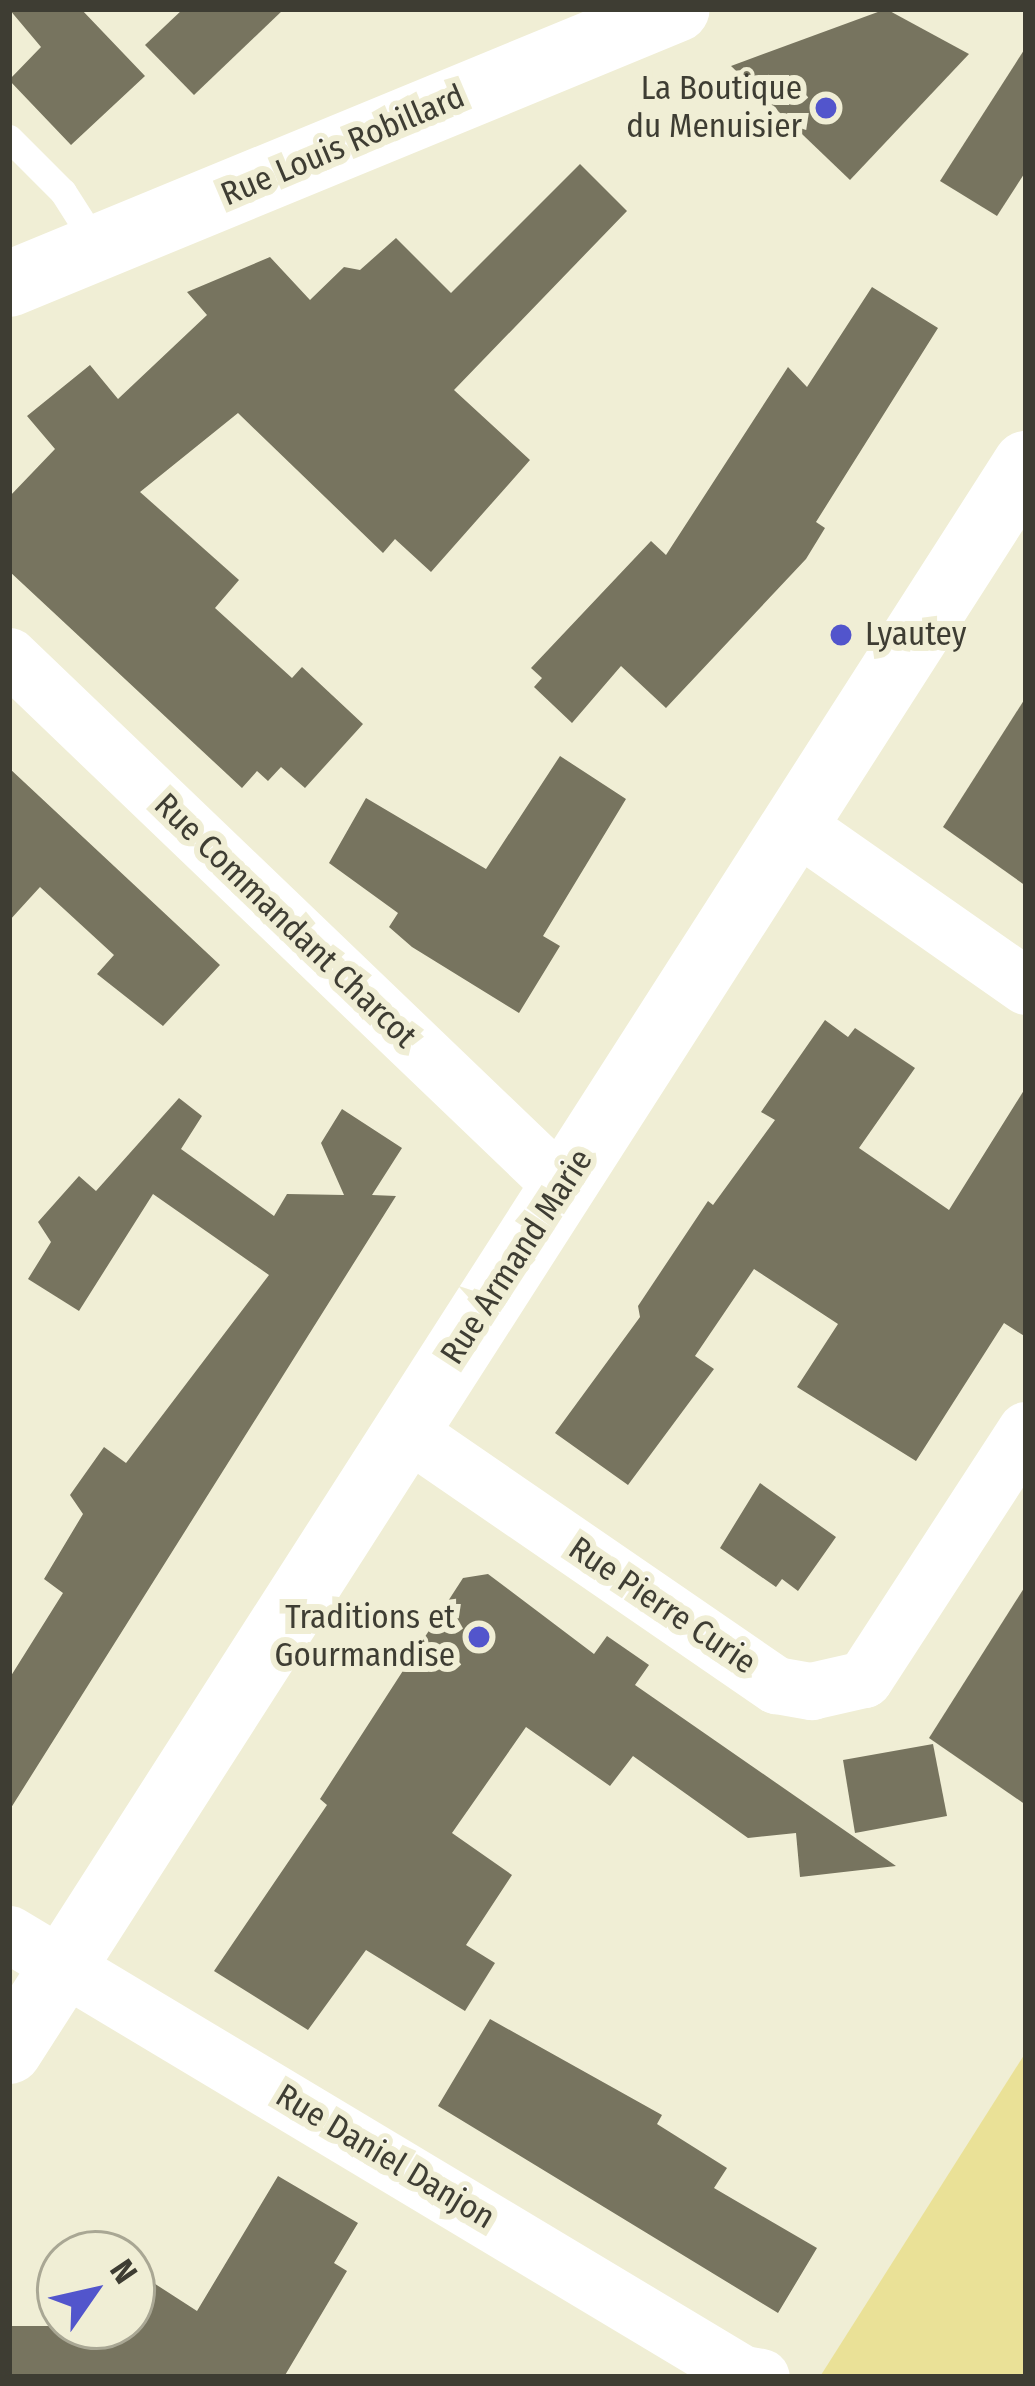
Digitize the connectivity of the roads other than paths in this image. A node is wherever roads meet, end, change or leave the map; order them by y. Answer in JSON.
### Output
{"nodes":[{"id":1,"x":677,"y":9,"type":"edge"},
{"id":2,"x":9,"y":138,"type":"edge"},
{"id":3,"x":98,"y":248,"type":"junction"},
{"id":4,"x":9,"y":284,"type":"edge"},
{"id":5,"x":1026,"y":464,"type":"edge"},
{"id":6,"x":9,"y":656,"type":"edge"},
{"id":7,"x":793,"y":823,"type":"junction"},
{"id":8,"x":1026,"y":986,"type":"edge"},
{"id":9,"x":562,"y":1186,"type":"junction"},
{"id":10,"x":1026,"y":1430,"type":"edge"},
{"id":11,"x":406,"y":1431,"type":"junction"},
{"id":12,"x":37,"y":1949,"type":"edge"},
{"id":13,"x":9,"y":2051,"type":"edge"},
{"id":14,"x":761,"y":2377,"type":"edge"}],
"edges":[{"from":1,"to":3,"type":"main road","name":"Rue Louis Robillard"},
{"from":2,"to":3,"type":"lane"},
{"from":3,"to":4,"type":"main road","name":"Rue Louis Robillard"},
{"from":5,"to":7,"type":"main road","name":"Rue Armand Marie"},
{"from":6,"to":9,"type":"street","name":"Rue Commandant Charcot"},
{"from":7,"to":8,"type":"street"},
{"from":7,"to":9,"type":"main road","name":"Rue Armand Marie"},
{"from":9,"to":11,"type":"main road","name":"Rue Armand Marie"},
{"from":10,"to":11,"type":"street","name":"Rue Pierre Curie"},
{"from":11,"to":12,"type":"main road","name":"Rue Armand Marie"},
{"from":12,"to":13,"type":"main road","name":"Rue Armand Marie"},
{"from":12,"to":14,"type":"street","name":"Rue Daniel Danjon"}]}
